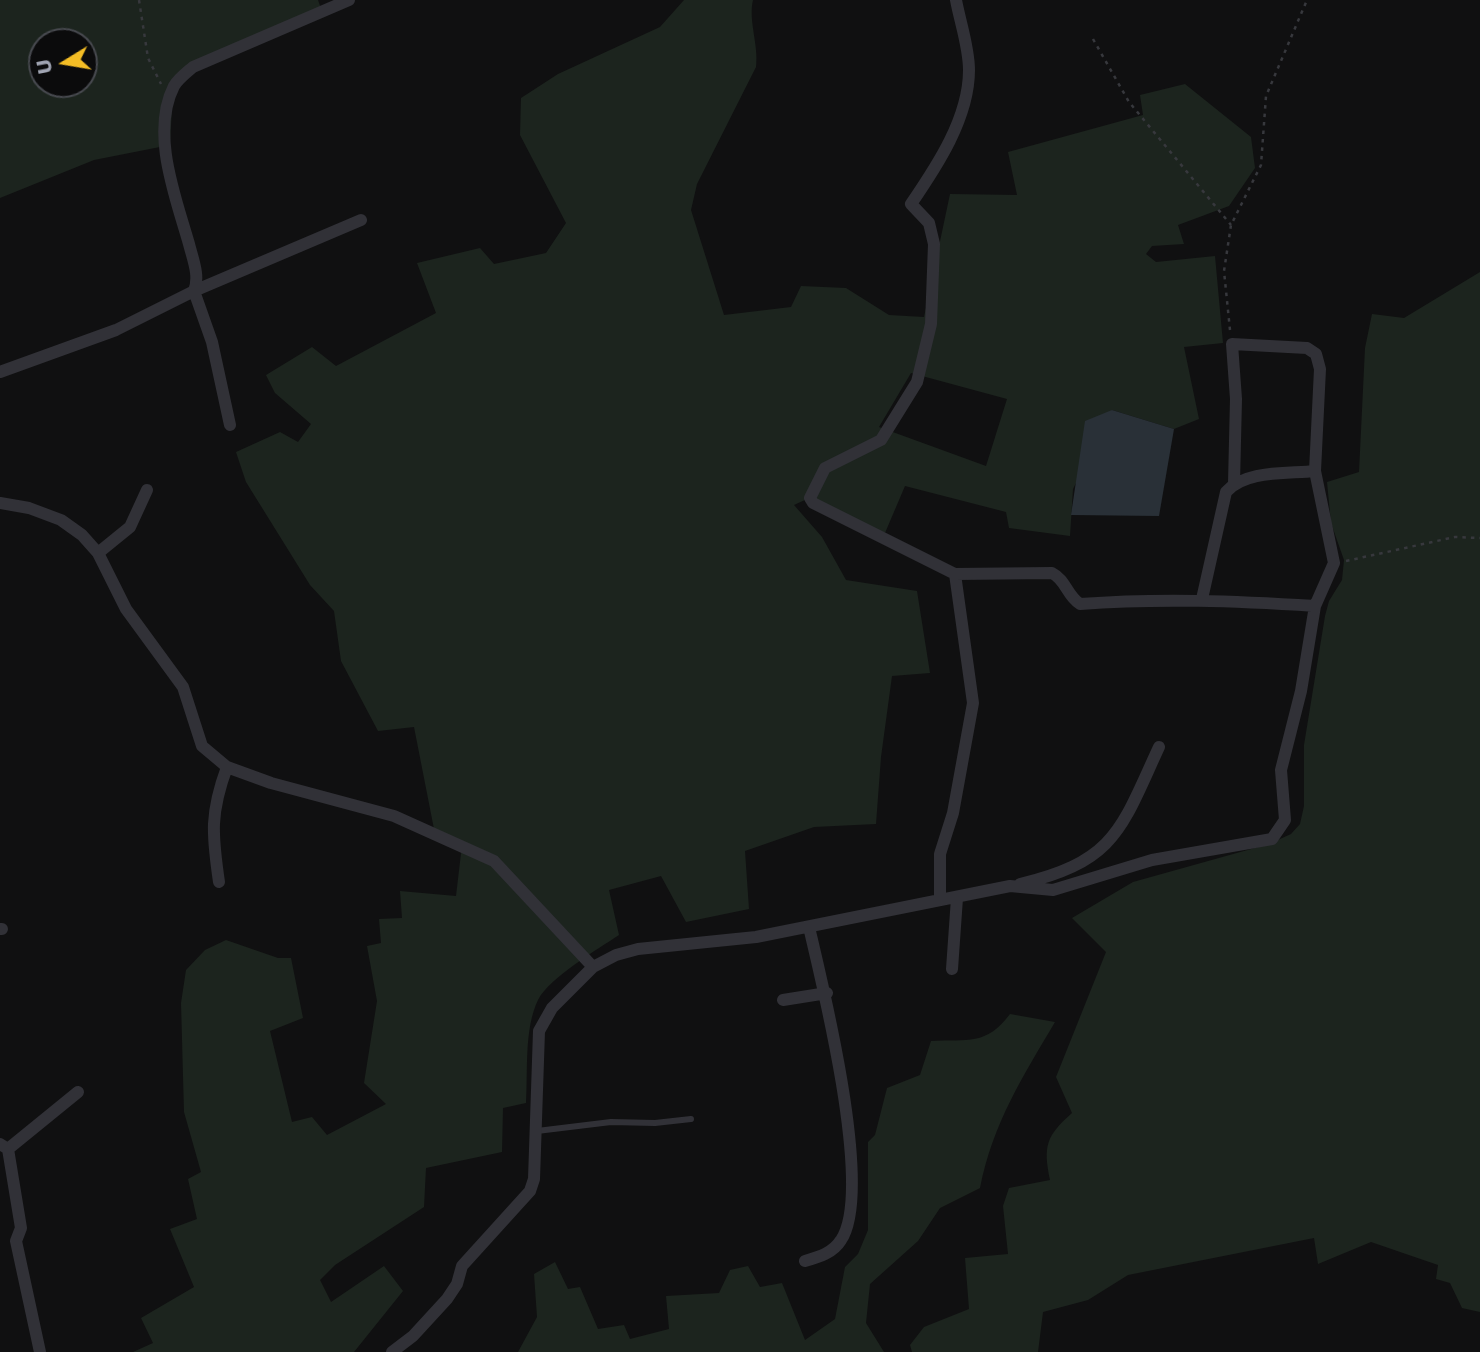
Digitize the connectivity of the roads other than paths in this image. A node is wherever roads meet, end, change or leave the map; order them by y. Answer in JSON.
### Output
{"nodes":[{"id":1,"x":349,"y":0,"type":"edge"},
{"id":2,"x":956,"y":0,"type":"edge"},
{"id":3,"x":360,"y":220,"type":"dead end"},
{"id":4,"x":194,"y":291,"type":"junction"},
{"id":5,"x":0,"y":372,"type":"edge"},
{"id":6,"x":230,"y":425,"type":"dead end"},
{"id":7,"x":1315,"y":471,"type":"junction"},
{"id":8,"x":1234,"y":483,"type":"junction"},
{"id":9,"x":147,"y":490,"type":"dead end"},
{"id":10,"x":0,"y":503,"type":"edge"},
{"id":11,"x":98,"y":553,"type":"junction"},
{"id":12,"x":955,"y":574,"type":"junction"},
{"id":13,"x":1202,"y":599,"type":"junction"},
{"id":14,"x":1315,"y":606,"type":"junction"},
{"id":15,"x":1159,"y":747,"type":"dead end"},
{"id":16,"x":227,"y":767,"type":"junction"},
{"id":17,"x":219,"y":882,"type":"dead end"},
{"id":18,"x":1010,"y":886,"type":"junction"},
{"id":19,"x":957,"y":898,"type":"junction"},
{"id":20,"x":940,"y":900,"type":"junction"},
{"id":21,"x":809,"y":927,"type":"junction"},
{"id":22,"x":593,"y":967,"type":"junction"},
{"id":23,"x":952,"y":970,"type":"dead end"},
{"id":24,"x":827,"y":993,"type":"junction"},
{"id":25,"x":783,"y":1000,"type":"dead end"},
{"id":26,"x":78,"y":1092,"type":"dead end"},
{"id":27,"x":691,"y":1119,"type":"dead end"},
{"id":28,"x":534,"y":1131,"type":"junction"},
{"id":29,"x":4,"y":1147,"type":"edge"},
{"id":30,"x":805,"y":1261,"type":"dead end"},
{"id":31,"x":40,"y":1352,"type":"edge"},
{"id":32,"x":391,"y":1352,"type":"edge"}],
"edges":[{"from":1,"to":4,"type":"street"},
{"from":2,"to":12,"type":"street"},
{"from":3,"to":4,"type":"street"},
{"from":4,"to":5,"type":"street"},
{"from":4,"to":6,"type":"street"},
{"from":7,"to":8,"type":"street"},
{"from":7,"to":8,"type":"street"},
{"from":7,"to":14,"type":"street"},
{"from":8,"to":13,"type":"street"},
{"from":9,"to":11,"type":"street"},
{"from":10,"to":11,"type":"street"},
{"from":11,"to":16,"type":"street"},
{"from":12,"to":13,"type":"street"},
{"from":12,"to":20,"type":"street"},
{"from":13,"to":14,"type":"street"},
{"from":14,"to":18,"type":"street"},
{"from":15,"to":18,"type":"street"},
{"from":16,"to":17,"type":"street"},
{"from":16,"to":22,"type":"street"},
{"from":18,"to":19,"type":"street"},
{"from":19,"to":20,"type":"street"},
{"from":19,"to":23,"type":"street"},
{"from":20,"to":21,"type":"street"},
{"from":21,"to":22,"type":"street"},
{"from":21,"to":24,"type":"street"},
{"from":22,"to":28,"type":"street"},
{"from":24,"to":25,"type":"street"},
{"from":24,"to":30,"type":"street"},
{"from":26,"to":29,"type":"street"},
{"from":27,"to":28,"type":"lane"},
{"from":28,"to":32,"type":"street"},
{"from":29,"to":31,"type":"street"}]}
